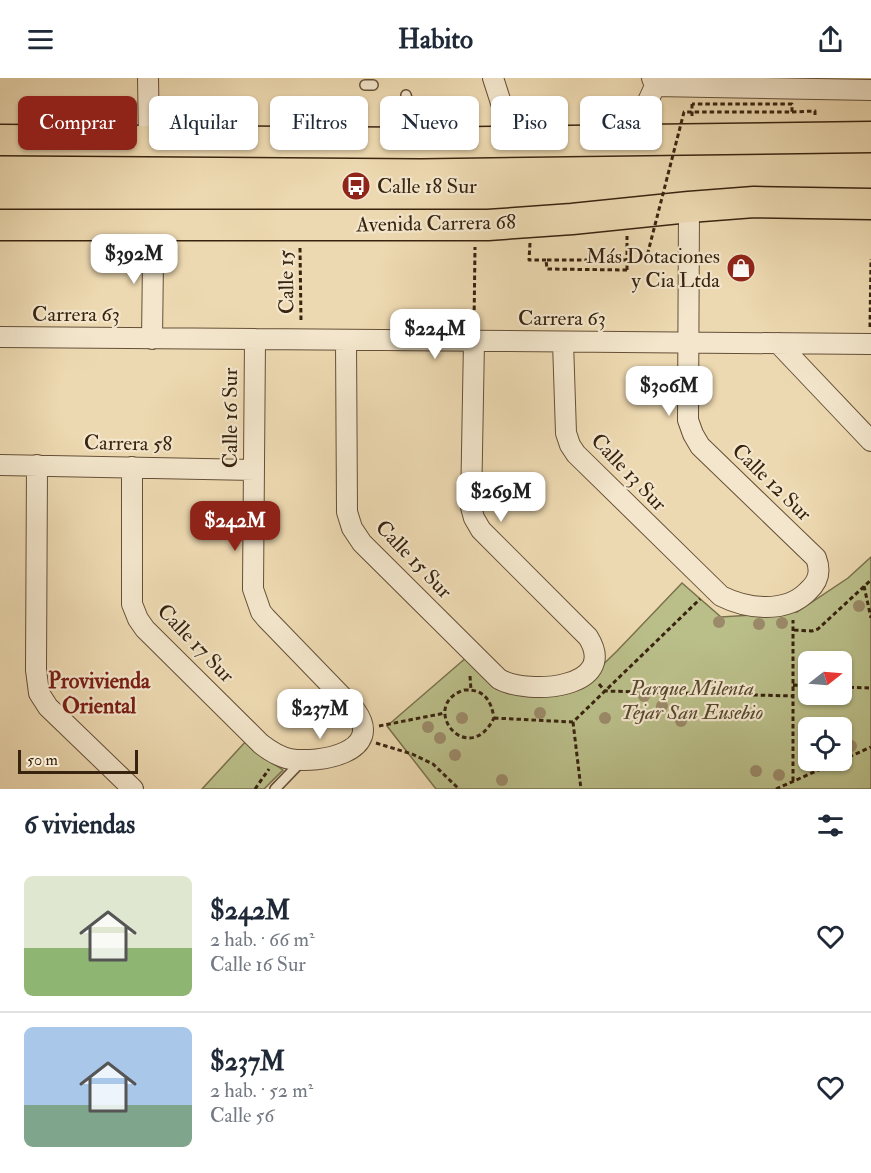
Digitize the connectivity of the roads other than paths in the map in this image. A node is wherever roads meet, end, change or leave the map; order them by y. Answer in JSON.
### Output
{"nodes":[{"id":1,"x":148,"y":78,"type":"edge"},
{"id":2,"x":493,"y":78,"type":"edge"},
{"id":3,"x":654,"y":82,"type":"edge"},
{"id":4,"x":752,"y":83,"type":"edge"},
{"id":5,"x":858,"y":86,"type":"edge"},
{"id":6,"x":499,"y":96,"type":"edge"},
{"id":7,"x":648,"y":96,"type":"edge"},
{"id":8,"x":871,"y":136,"type":"edge"},
{"id":9,"x":662,"y":139,"type":"edge"},
{"id":10,"x":0,"y":140,"type":"edge"},
{"id":11,"x":149,"y":141,"type":"joint"},
{"id":12,"x":871,"y":204,"type":"edge"},
{"id":13,"x":689,"y":207,"type":"junction"},
{"id":14,"x":133,"y":224,"type":"junction"},
{"id":15,"x":0,"y":225,"type":"edge"},
{"id":16,"x":0,"y":337,"type":"edge"},
{"id":17,"x":152,"y":339,"type":"junction"},
{"id":18,"x":255,"y":339,"type":"junction"},
{"id":19,"x":346,"y":340,"type":"junction"},
{"id":20,"x":474,"y":341,"type":"junction"},
{"id":21,"x":563,"y":342,"type":"junction"},
{"id":22,"x":689,"y":343,"type":"junction"},
{"id":23,"x":778,"y":343,"type":"junction"},
{"id":24,"x":870,"y":344,"type":"edge"},
{"id":25,"x":871,"y":441,"type":"edge"},
{"id":26,"x":0,"y":465,"type":"edge"},
{"id":27,"x":37,"y":465,"type":"junction"},
{"id":28,"x":132,"y":467,"type":"junction"},
{"id":29,"x":254,"y":470,"type":"junction"},
{"id":30,"x":732,"y":602,"type":"joint"},
{"id":31,"x":303,"y":760,"type":"junction"},
{"id":32,"x":133,"y":789,"type":"edge"},
{"id":33,"x":275,"y":789,"type":"edge"}],
"edges":[{"from":1,"to":11,"type":"street"},
{"from":2,"to":6,"type":"street"},
{"from":3,"to":4,"type":"street"},
{"from":3,"to":7,"type":"street"},
{"from":4,"to":5,"type":"street"},
{"from":8,"to":9,"type":"main road"},
{"from":10,"to":11,"type":"main road"},
{"from":12,"to":13,"type":"main road","name":"Avenida Carrera 68"},
{"from":13,"to":14,"type":"main road","name":"Avenida Carrera 68"},
{"from":13,"to":22,"type":"street","name":"Calle 12 Sur"},
{"from":14,"to":15,"type":"main road","name":"Avenida Carrera 68"},
{"from":14,"to":17,"type":"street"},
{"from":16,"to":17,"type":"street","name":"Carrera 63"},
{"from":17,"to":18,"type":"street","name":"Carrera 63"},
{"from":18,"to":19,"type":"street","name":"Carrera 63"},
{"from":18,"to":29,"type":"street","name":"Calle 16 Sur"},
{"from":19,"to":20,"type":"street","name":"Carrera 63"},
{"from":19,"to":20,"type":"street","name":"Calle 15 Sur"},
{"from":20,"to":21,"type":"street","name":"Carrera 63"},
{"from":21,"to":22,"type":"street","name":"Carrera 63"},
{"from":21,"to":30,"type":"street","name":"Calle 13 Sur"},
{"from":22,"to":23,"type":"street","name":"Carrera 63"},
{"from":22,"to":30,"type":"street","name":"Calle 12 Sur"},
{"from":23,"to":24,"type":"street","name":"Carrera 63"},
{"from":23,"to":25,"type":"street"},
{"from":26,"to":27,"type":"street","name":"Carrera 58"},
{"from":27,"to":28,"type":"street","name":"Carrera 58"},
{"from":27,"to":32,"type":"street"},
{"from":28,"to":29,"type":"street","name":"Carrera 58"},
{"from":28,"to":31,"type":"street","name":"Calle 17 Sur"},
{"from":29,"to":31,"type":"street","name":"Calle 16 Sur"},
{"from":31,"to":33,"type":"lane"}]}
